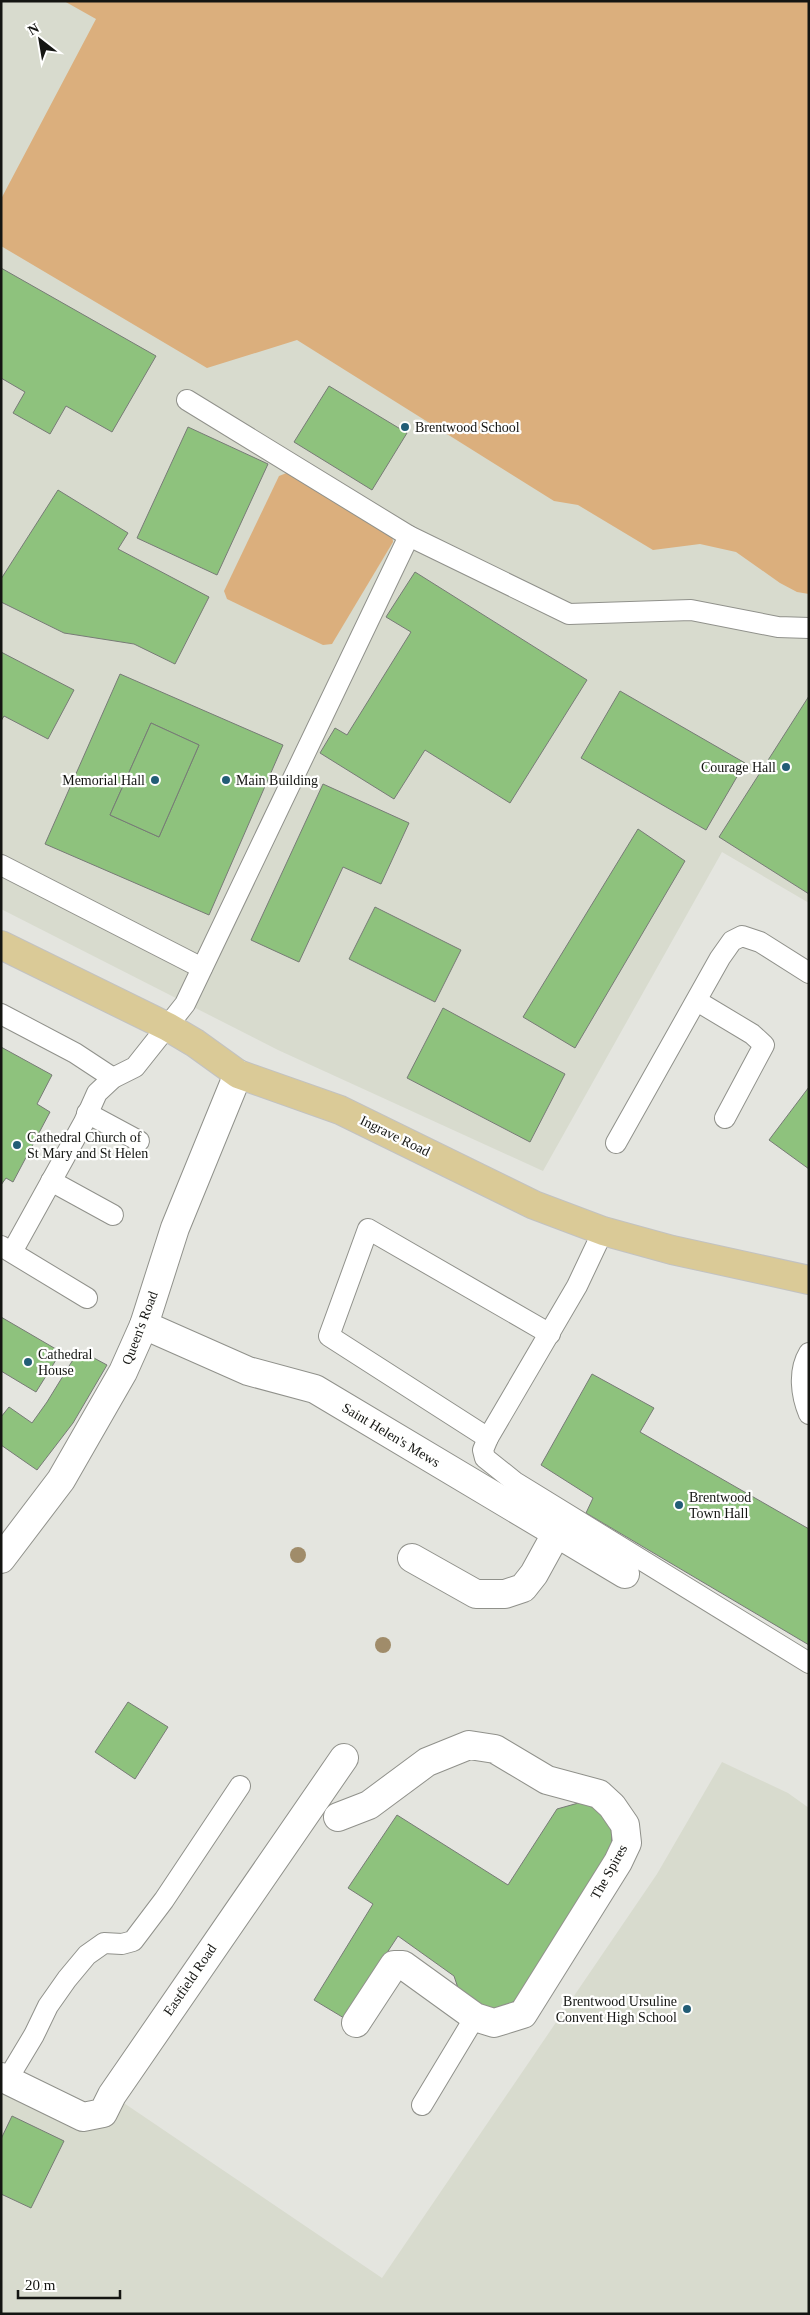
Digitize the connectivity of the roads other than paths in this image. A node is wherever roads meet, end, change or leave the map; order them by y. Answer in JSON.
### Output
{"nodes":[{"id":1,"x":187,"y":400,"type":"dead end"},
{"id":2,"x":409,"y":536,"type":"junction"},
{"id":3,"x":809,"y":628,"type":"edge"},
{"id":4,"x":1,"y":865,"type":"edge"},
{"id":5,"x":1,"y":944,"type":"edge"},
{"id":6,"x":202,"y":968,"type":"junction"},
{"id":7,"x":809,"y":973,"type":"edge"},
{"id":8,"x":697,"y":1001,"type":"junction"},
{"id":9,"x":1,"y":1014,"type":"edge"},
{"id":10,"x":168,"y":1027,"type":"junction"},
{"id":11,"x":238,"y":1074,"type":"junction"},
{"id":12,"x":113,"y":1078,"type":"junction"},
{"id":13,"x":87,"y":1113,"type":"junction"},
{"id":14,"x":725,"y":1118,"type":"dead end"},
{"id":15,"x":139,"y":1141,"type":"dead end"},
{"id":16,"x":616,"y":1143,"type":"dead end"},
{"id":17,"x":51,"y":1181,"type":"junction"},
{"id":18,"x":113,"y":1214,"type":"dead end"},
{"id":19,"x":603,"y":1231,"type":"junction"},
{"id":20,"x":7,"y":1249,"type":"edge"},
{"id":21,"x":806,"y":1276,"type":"edge"},
{"id":22,"x":87,"y":1298,"type":"dead end"},
{"id":23,"x":144,"y":1325,"type":"junction"},
{"id":24,"x":550,"y":1334,"type":"junction"},
{"id":25,"x":809,"y":1353,"type":"edge"},
{"id":26,"x":809,"y":1414,"type":"edge"},
{"id":27,"x":488,"y":1438,"type":"junction"},
{"id":28,"x":556,"y":1534,"type":"junction"},
{"id":29,"x":412,"y":1558,"type":"dead end"},
{"id":30,"x":1,"y":1559,"type":"edge"},
{"id":31,"x":625,"y":1574,"type":"dead end"},
{"id":32,"x":809,"y":1663,"type":"edge"},
{"id":33,"x":344,"y":1758,"type":"dead end"},
{"id":34,"x":240,"y":1786,"type":"dead end"},
{"id":35,"x":313,"y":1805,"type":"junction"},
{"id":36,"x":475,"y":2018,"type":"junction"},
{"id":37,"x":356,"y":2023,"type":"dead end"},
{"id":38,"x":4,"y":2078,"type":"edge"},
{"id":39,"x":422,"y":2105,"type":"dead end"}],
"edges":[{"from":1,"to":2,"type":"lane"},
{"from":2,"to":3,"type":"lane"},
{"from":2,"to":6,"type":"lane"},
{"from":4,"to":6,"type":"lane"},
{"from":5,"to":10,"type":"main road","name":"Ingrave Road"},
{"from":6,"to":10,"type":"lane"},
{"from":7,"to":8,"type":"lane"},
{"from":8,"to":14,"type":"lane"},
{"from":8,"to":16,"type":"lane"},
{"from":9,"to":12,"type":"lane"},
{"from":10,"to":11,"type":"main road","name":"Ingrave Road"},
{"from":10,"to":12,"type":"lane"},
{"from":11,"to":19,"type":"main road","name":"Ingrave Road"},
{"from":11,"to":23,"type":"street","name":"Queen's Road"},
{"from":12,"to":13,"type":"lane"},
{"from":13,"to":15,"type":"lane"},
{"from":13,"to":17,"type":"lane"},
{"from":17,"to":18,"type":"lane"},
{"from":17,"to":20,"type":"lane"},
{"from":19,"to":21,"type":"main road","name":"Ingrave Road"},
{"from":19,"to":24,"type":"lane"},
{"from":20,"to":22,"type":"lane"},
{"from":23,"to":28,"type":"street","name":"Saint Helen's Mews"},
{"from":23,"to":30,"type":"street","name":"Queen's Road"},
{"from":24,"to":27,"type":"lane"},
{"from":24,"to":27,"type":"lane"},
{"from":25,"to":26,"type":"lane"},
{"from":27,"to":32,"type":"lane"},
{"from":28,"to":29,"type":"street"},
{"from":28,"to":31,"type":"street","name":"Saint Helen's Mews"},
{"from":33,"to":35,"type":"street","name":"Eastfield Road"},
{"from":34,"to":38,"type":"lane"},
{"from":35,"to":36,"type":"street","name":"The Spires"},
{"from":35,"to":38,"type":"street","name":"Eastfield Road"},
{"from":36,"to":37,"type":"street","name":"The Spires"},
{"from":36,"to":39,"type":"lane"}]}
